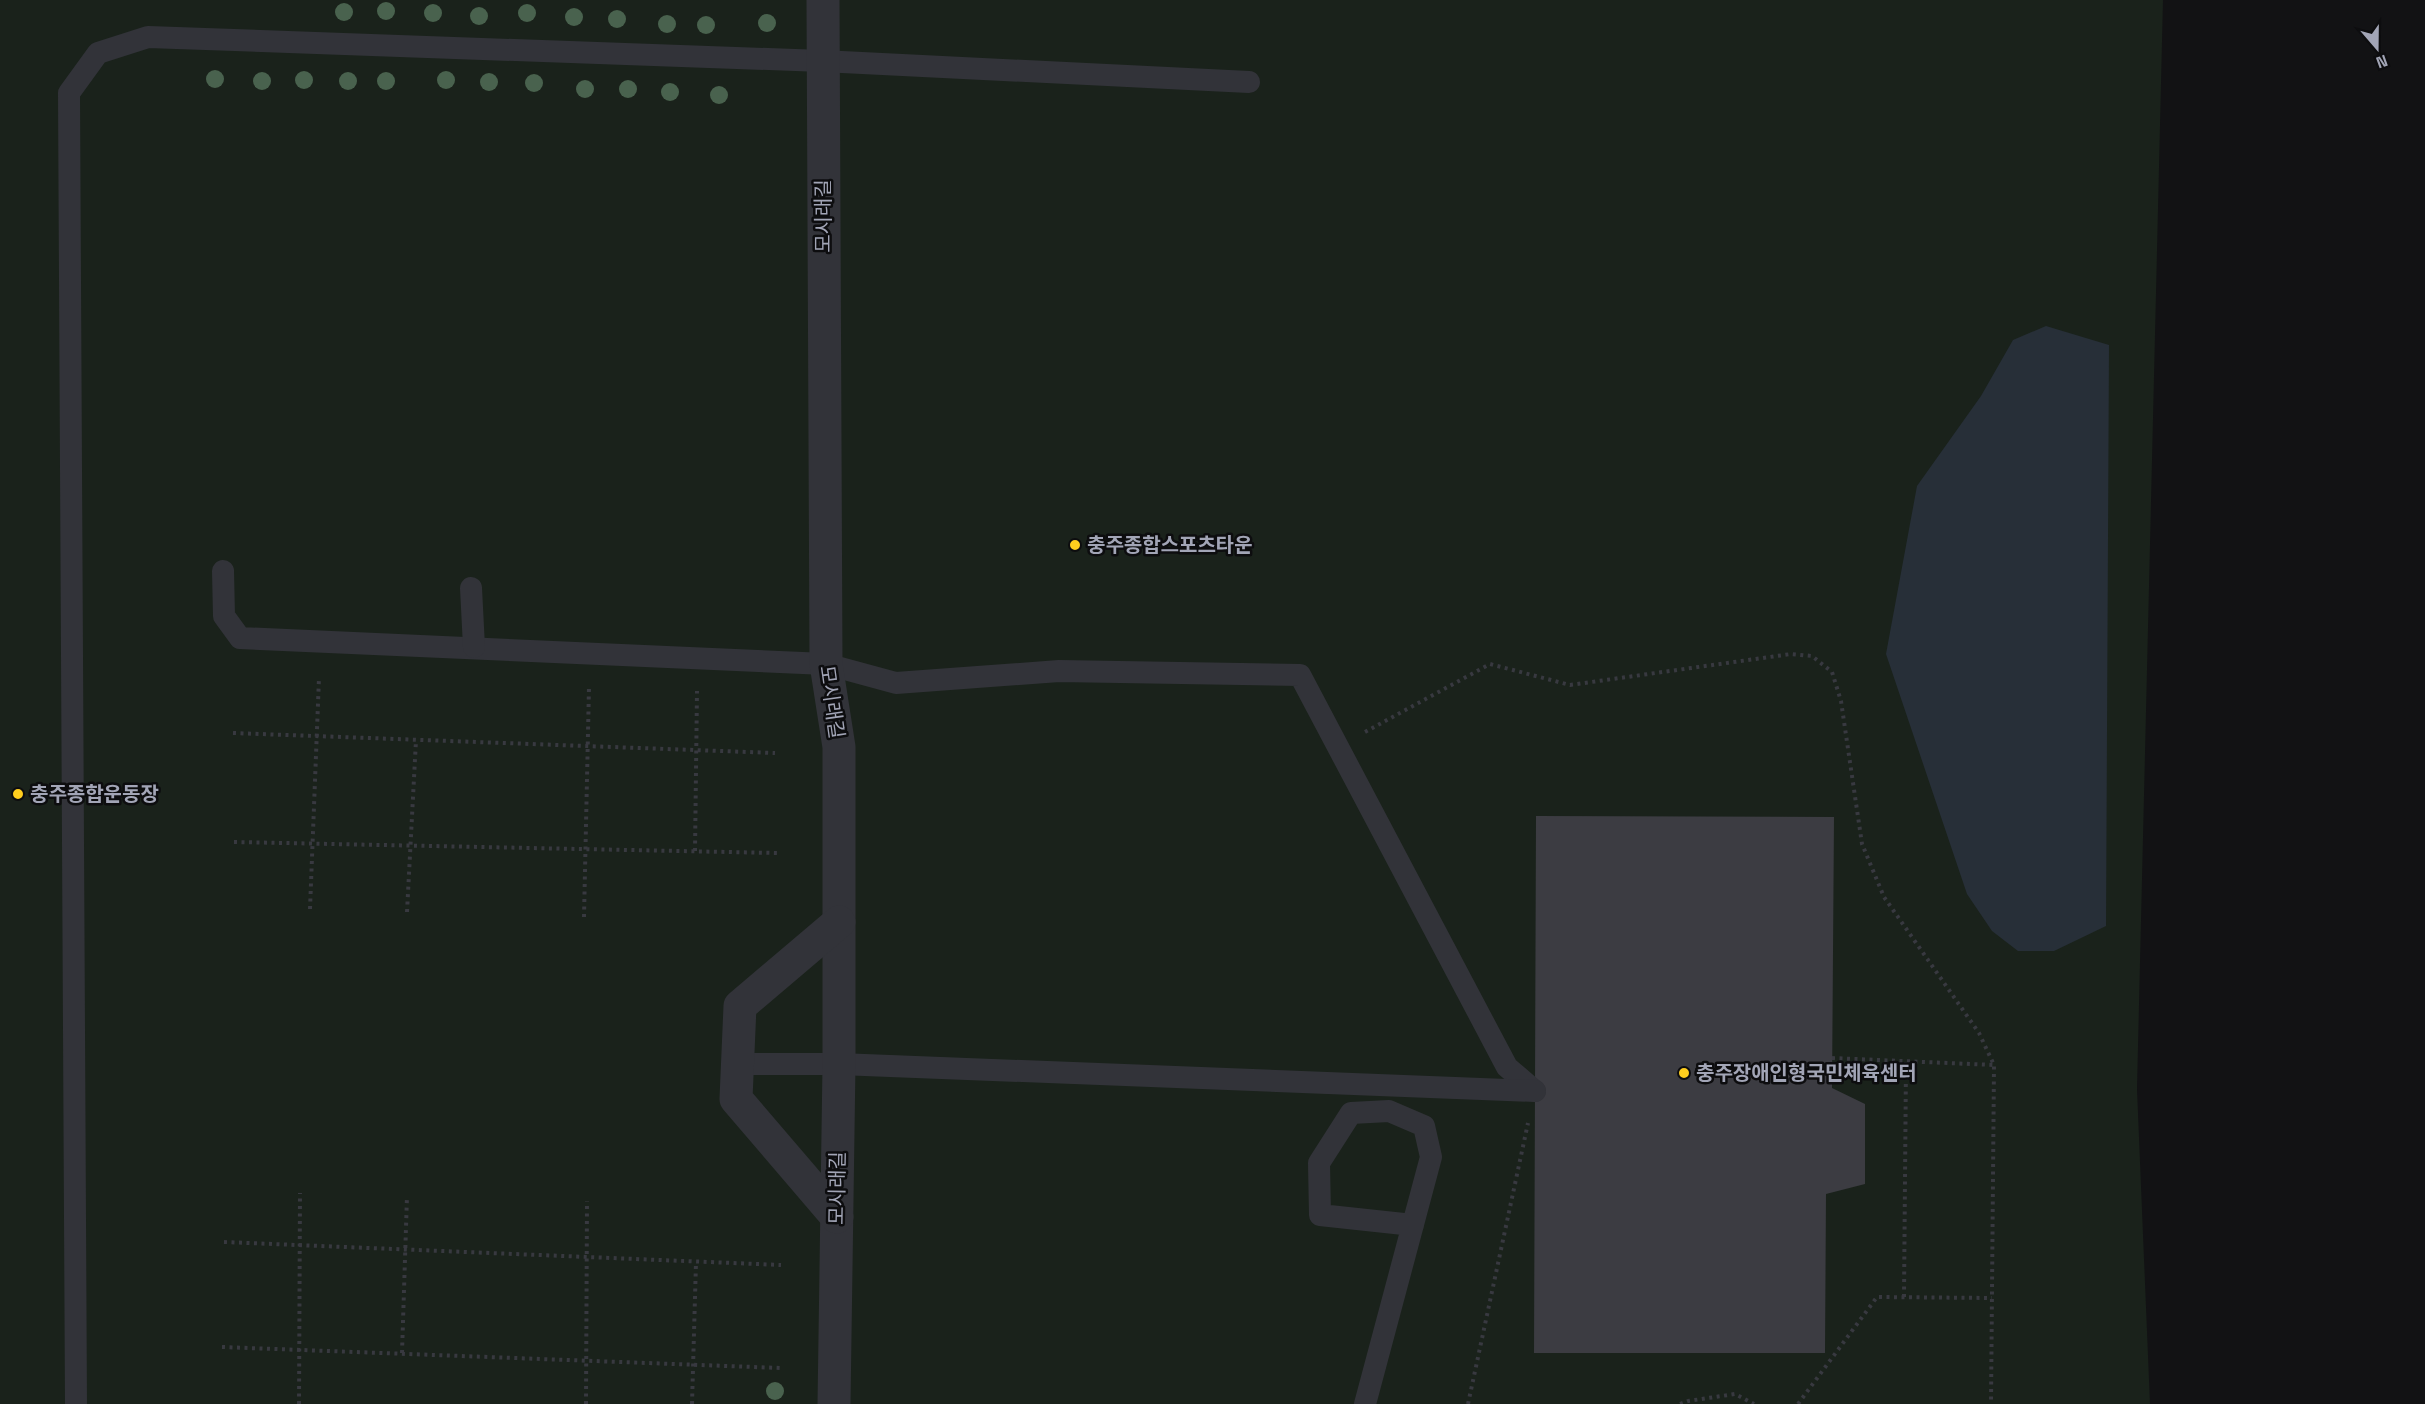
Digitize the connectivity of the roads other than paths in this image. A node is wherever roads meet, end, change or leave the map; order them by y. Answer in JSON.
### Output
{"nodes":[{"id":1,"x":823,"y":0,"type":"edge"},
{"id":2,"x":822,"y":61,"type":"junction"},
{"id":3,"x":1249,"y":82,"type":"dead end"},
{"id":4,"x":223,"y":571,"type":"dead end"},
{"id":5,"x":471,"y":588,"type":"dead end"},
{"id":6,"x":474,"y":647,"type":"junction"},
{"id":7,"x":826,"y":664,"type":"junction"},
{"id":8,"x":839,"y":922,"type":"junction"},
{"id":9,"x":736,"y":1064,"type":"junction"},
{"id":10,"x":839,"y":1064,"type":"junction"},
{"id":11,"x":837,"y":1217,"type":"junction"},
{"id":12,"x":1413,"y":1225,"type":"junction"},
{"id":13,"x":76,"y":1404,"type":"edge"},
{"id":14,"x":834,"y":1404,"type":"edge"},
{"id":15,"x":1365,"y":1404,"type":"edge"}],
"edges":[{"from":1,"to":2,"type":"street","name":"모시래길"},
{"from":2,"to":3,"type":"lane"},
{"from":2,"to":7,"type":"street","name":"모시래길"},
{"from":2,"to":13,"type":"lane"},
{"from":4,"to":6,"type":"lane"},
{"from":5,"to":6,"type":"lane"},
{"from":6,"to":7,"type":"lane"},
{"from":7,"to":8,"type":"street","name":"모시래길"},
{"from":7,"to":10,"type":"lane"},
{"from":8,"to":9,"type":"street"},
{"from":8,"to":10,"type":"street","name":"모시래길"},
{"from":9,"to":10,"type":"lane"},
{"from":9,"to":11,"type":"street"},
{"from":10,"to":11,"type":"street","name":"모시래길"},
{"from":11,"to":14,"type":"street","name":"모시래길"},
{"from":12,"to":12,"type":"lane"},
{"from":12,"to":15,"type":"lane"}]}
